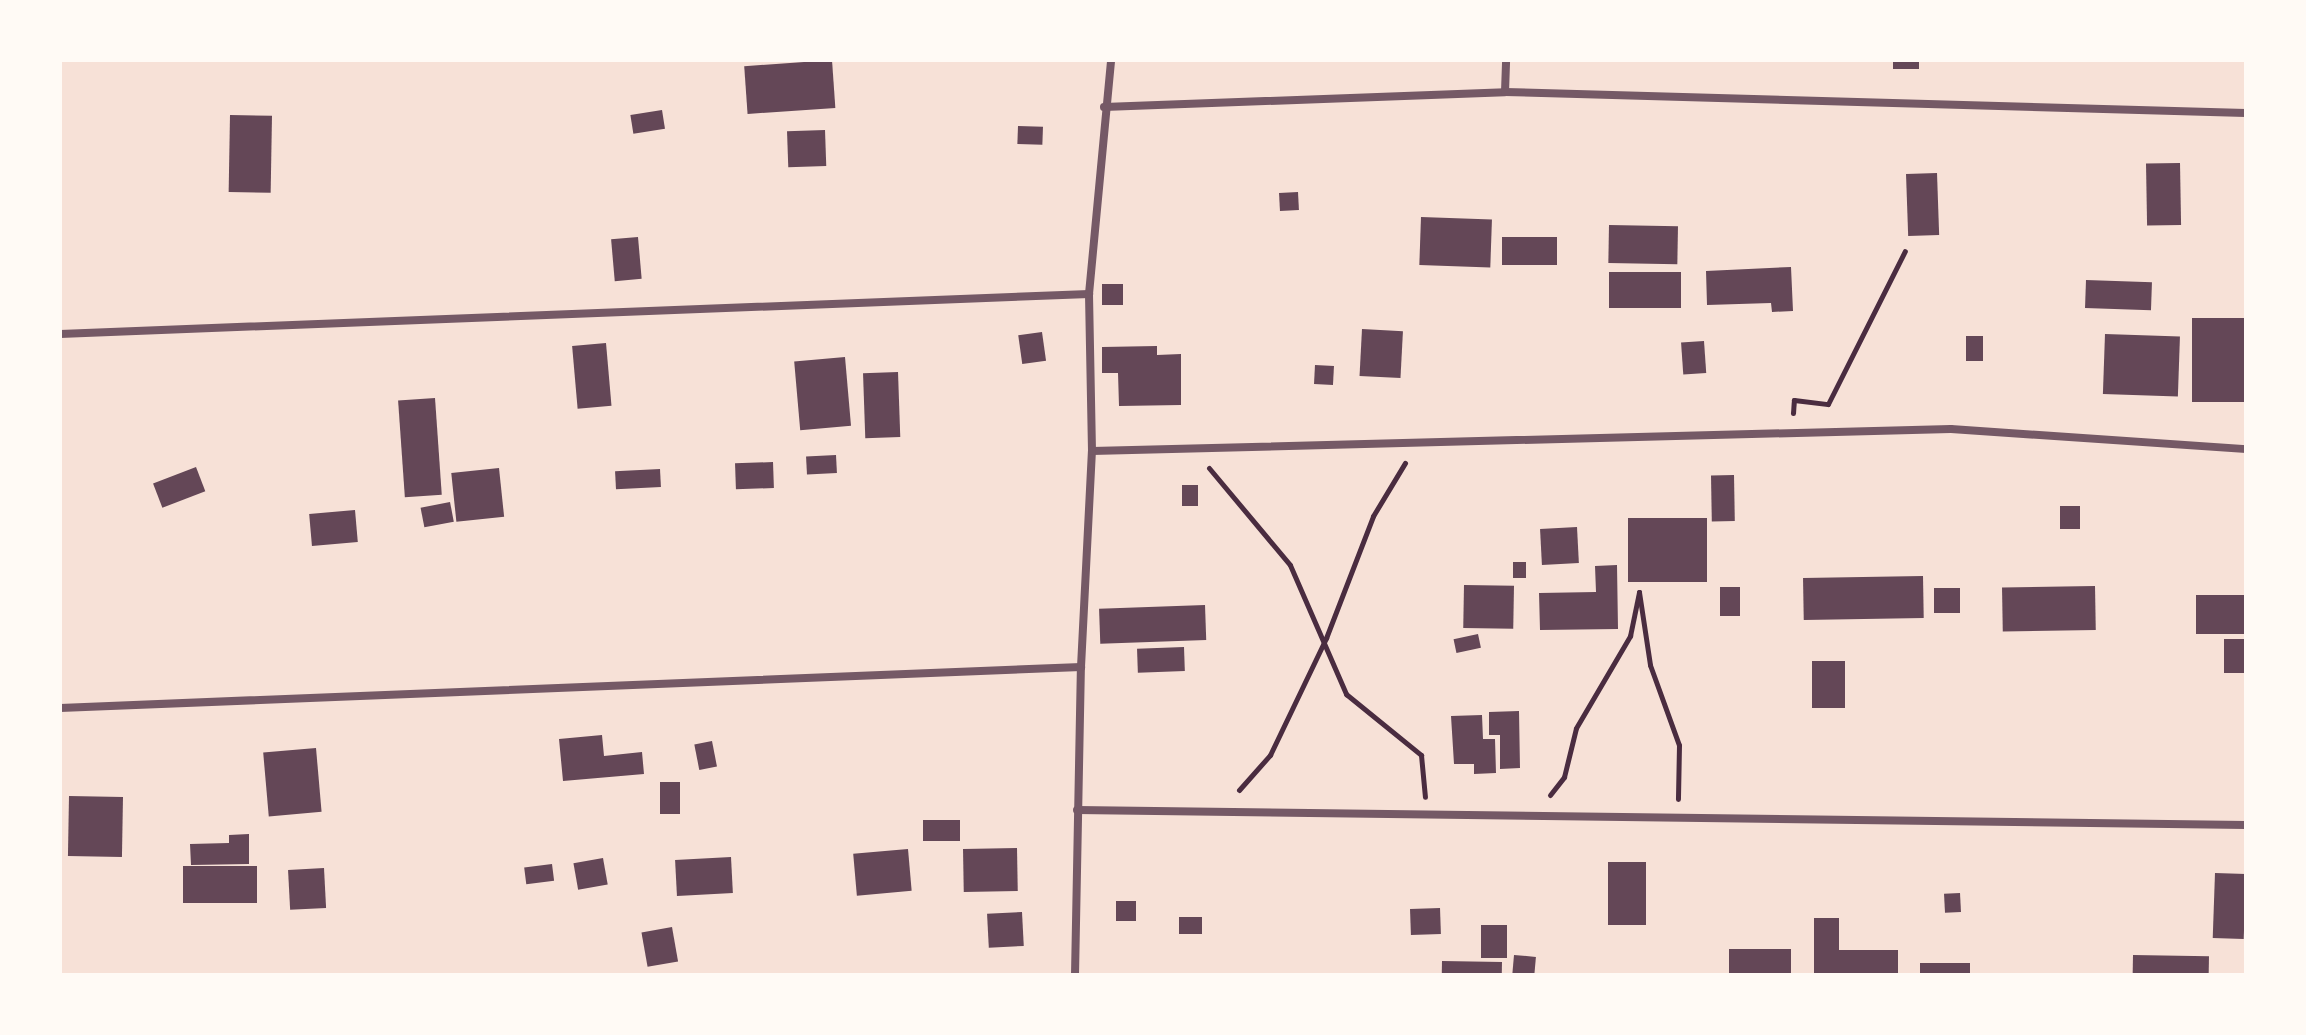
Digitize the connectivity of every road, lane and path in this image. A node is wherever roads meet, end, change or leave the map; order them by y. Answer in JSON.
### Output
{"nodes":[{"id":1,"x":1111,"y":60,"type":"edge"},
{"id":2,"x":1506,"y":60,"type":"edge"},
{"id":3,"x":1505,"y":92,"type":"junction"},
{"id":4,"x":1104,"y":107,"type":"junction"},
{"id":5,"x":2246,"y":113,"type":"edge"},
{"id":6,"x":1905,"y":251,"type":"dead end"},
{"id":7,"x":1089,"y":294,"type":"junction"},
{"id":8,"x":60,"y":334,"type":"edge"},
{"id":9,"x":1828,"y":404,"type":"dead end"},
{"id":10,"x":1421,"y":442,"type":"junction"},
{"id":11,"x":1194,"y":448,"type":"junction"},
{"id":12,"x":2246,"y":449,"type":"edge"},
{"id":13,"x":1092,"y":451,"type":"junction"},
{"id":14,"x":1326,"y":638,"type":"junction"},
{"id":15,"x":1081,"y":667,"type":"junction"},
{"id":16,"x":60,"y":708,"type":"edge"},
{"id":17,"x":1077,"y":810,"type":"junction"},
{"id":18,"x":1220,"y":812,"type":"junction"},
{"id":19,"x":1427,"y":814,"type":"junction"},
{"id":20,"x":1535,"y":815,"type":"junction"},
{"id":21,"x":1678,"y":817,"type":"junction"},
{"id":22,"x":2246,"y":825,"type":"edge"},
{"id":23,"x":1075,"y":975,"type":"edge"}],
"edges":[{"from":1,"to":4,"type":"street"},
{"from":2,"to":3,"type":"street"},
{"from":3,"to":4,"type":"street"},
{"from":3,"to":5,"type":"street"},
{"from":4,"to":7,"type":"street"},
{"from":6,"to":9,"type":"path"},
{"from":7,"to":8,"type":"street"},
{"from":7,"to":13,"type":"street"},
{"from":10,"to":11,"type":"street"},
{"from":10,"to":12,"type":"street"},
{"from":10,"to":14,"type":"path"},
{"from":11,"to":13,"type":"street"},
{"from":11,"to":14,"type":"path"},
{"from":13,"to":15,"type":"street"},
{"from":14,"to":18,"type":"path"},
{"from":14,"to":19,"type":"path"},
{"from":15,"to":16,"type":"street"},
{"from":15,"to":17,"type":"street"},
{"from":17,"to":18,"type":"street"},
{"from":17,"to":23,"type":"street"},
{"from":18,"to":19,"type":"street"},
{"from":19,"to":20,"type":"street"},
{"from":20,"to":21,"type":"street"},
{"from":20,"to":21,"type":"path"},
{"from":21,"to":22,"type":"street"}]}
